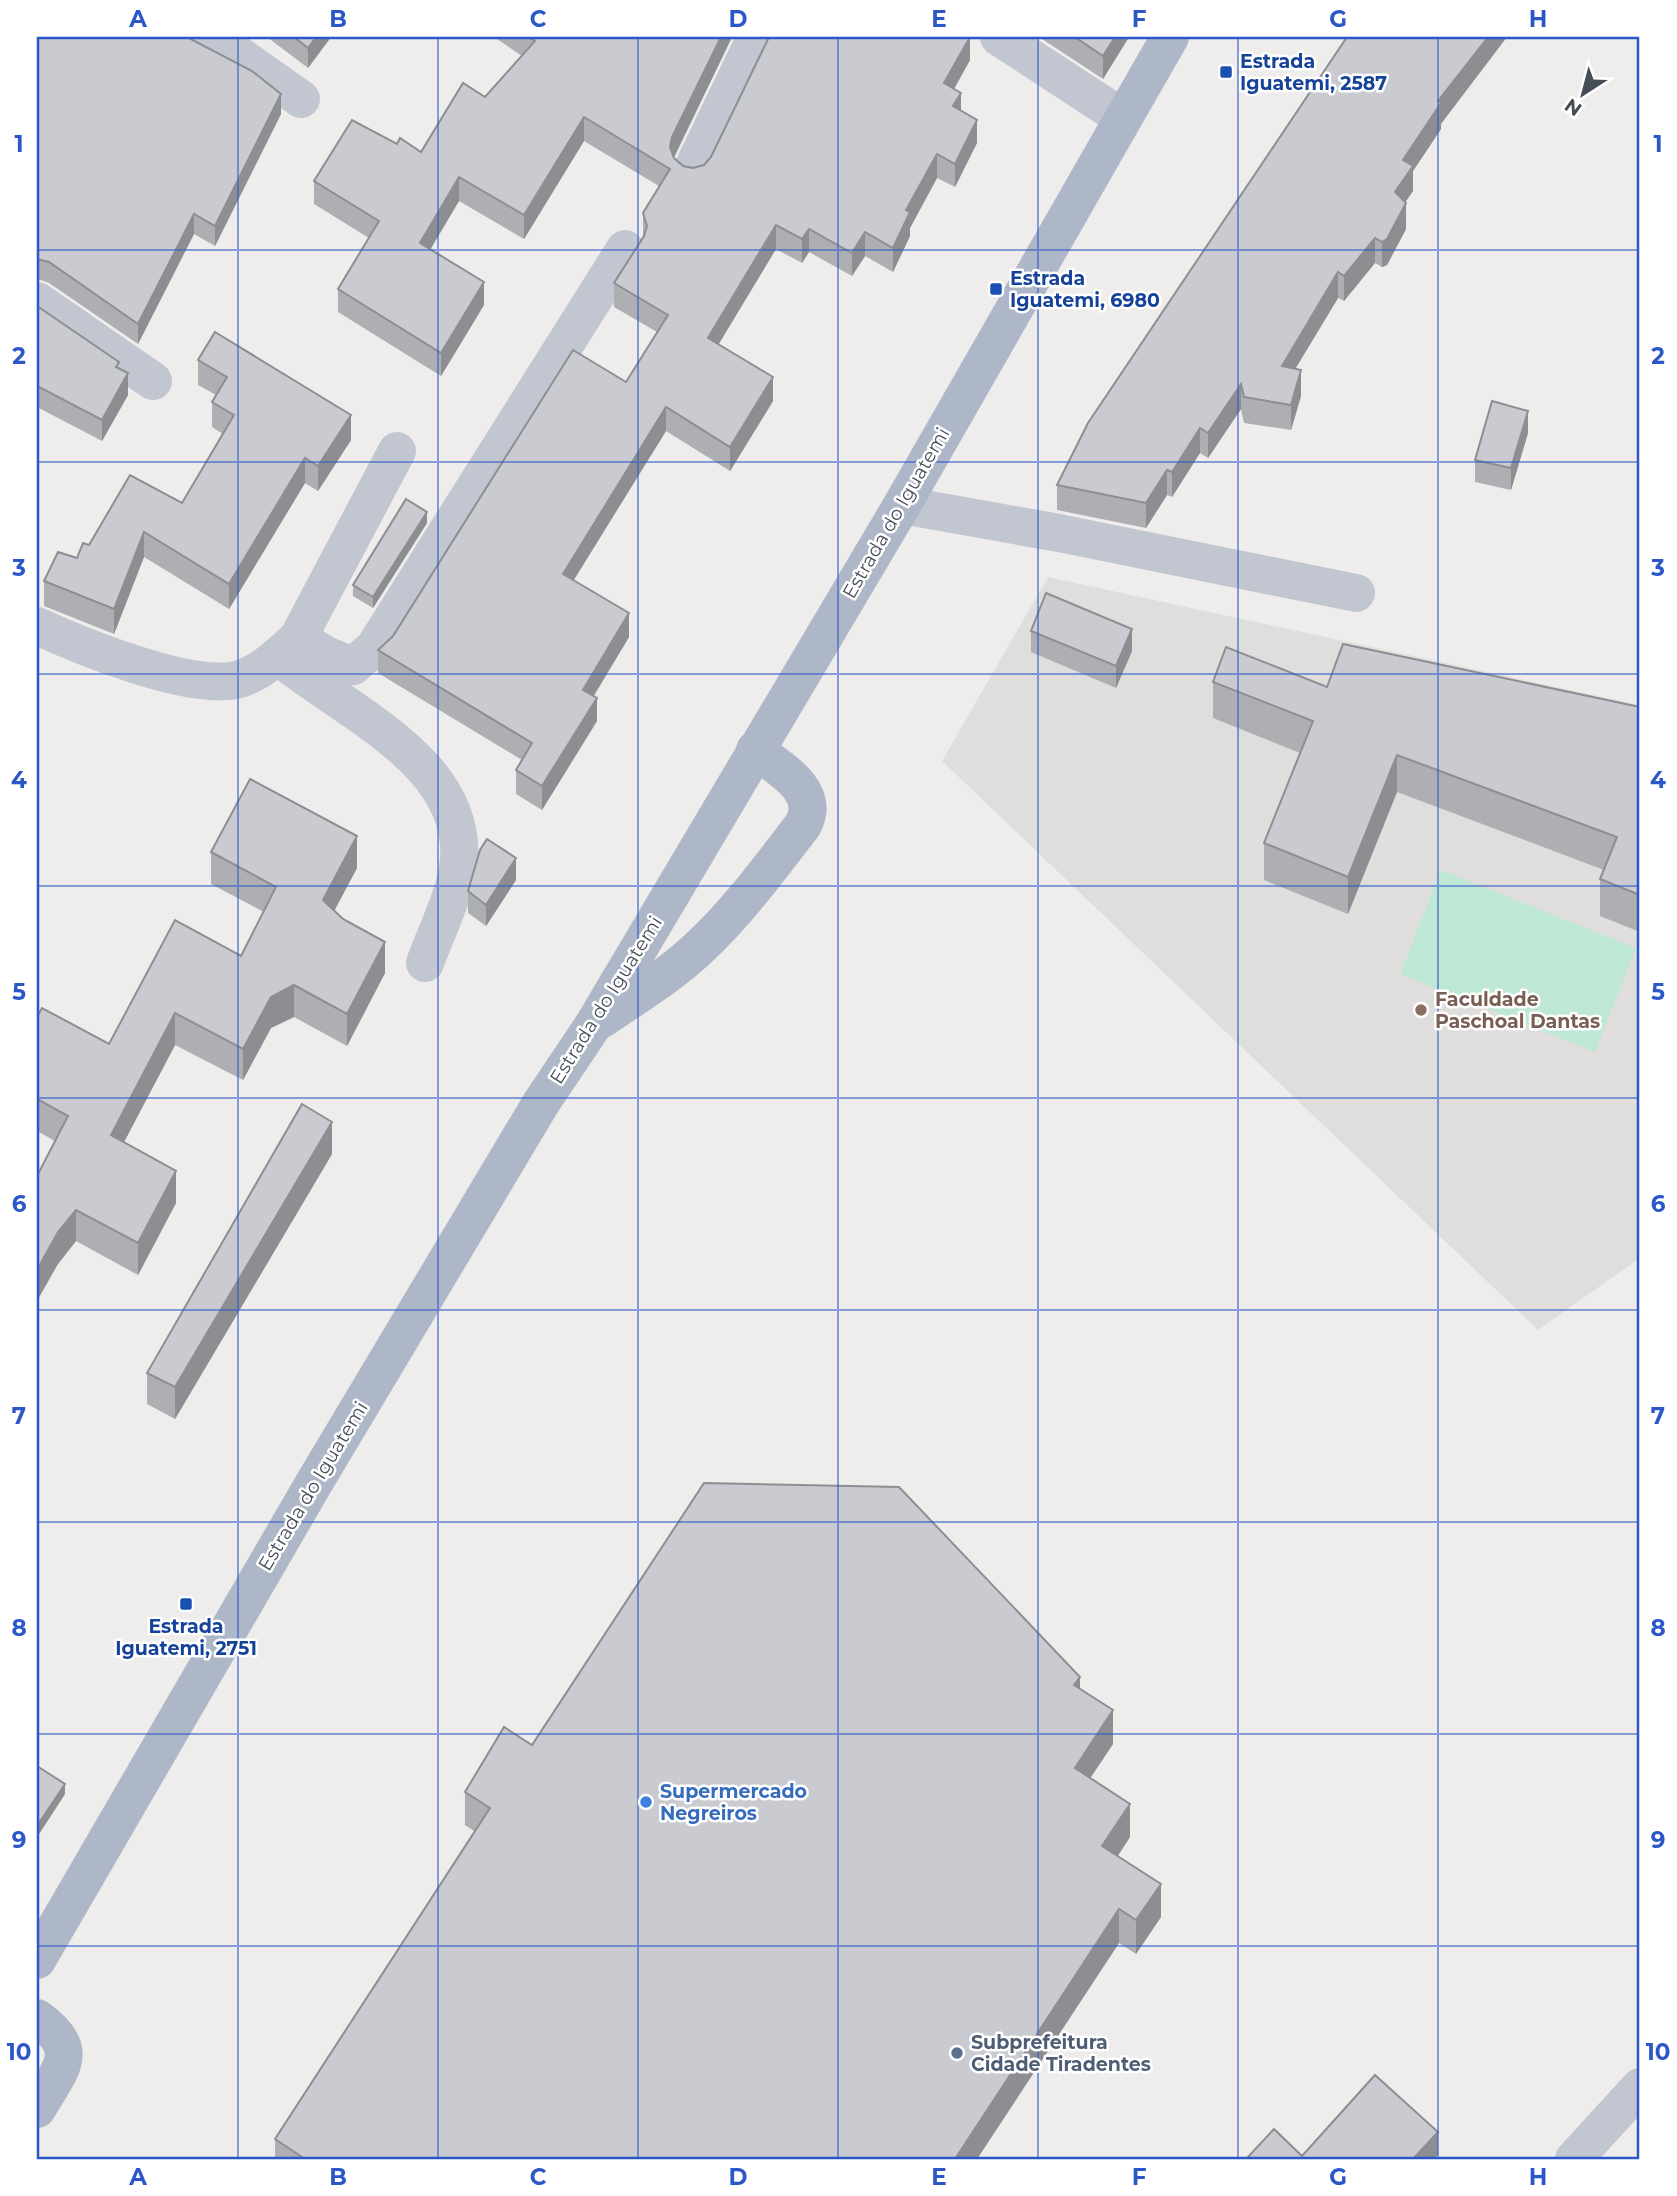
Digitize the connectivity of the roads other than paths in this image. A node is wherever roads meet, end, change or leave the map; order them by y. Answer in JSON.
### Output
{"nodes":[{"id":1,"x":213,"y":37,"type":"edge"},
{"id":2,"x":756,"y":37,"type":"edge"},
{"id":3,"x":999,"y":37,"type":"edge"},
{"id":4,"x":1170,"y":37,"type":"edge"},
{"id":5,"x":301,"y":99,"type":"dead end"},
{"id":6,"x":1123,"y":118,"type":"junction"},
{"id":7,"x":692,"y":170,"type":"edge"},
{"id":8,"x":625,"y":249,"type":"dead end"},
{"id":9,"x":37,"y":301,"type":"edge"},
{"id":10,"x":153,"y":381,"type":"dead end"},
{"id":11,"x":397,"y":451,"type":"dead end"},
{"id":12,"x":902,"y":505,"type":"junction"},
{"id":13,"x":1356,"y":593,"type":"dead end"},
{"id":14,"x":40,"y":635,"type":"edge"},
{"id":15,"x":288,"y":647,"type":"junction"},
{"id":16,"x":755,"y":750,"type":"junction"},
{"id":17,"x":425,"y":963,"type":"dead end"},
{"id":18,"x":594,"y":1024,"type":"junction"},
{"id":19,"x":37,"y":1960,"type":"edge"},
{"id":20,"x":37,"y":2009,"type":"edge"},
{"id":21,"x":37,"y":2019,"type":"edge"},
{"id":22,"x":1640,"y":2087,"type":"edge"},
{"id":23,"x":37,"y":2109,"type":"edge"},
{"id":24,"x":1574,"y":2159,"type":"edge"}],
"edges":[{"from":1,"to":5,"type":"street"},
{"from":2,"to":7,"type":"street"},
{"from":3,"to":6,"type":"street"},
{"from":4,"to":6,"type":"main road","name":"Estrada do Iguatemi"},
{"from":6,"to":12,"type":"main road","name":"Estrada do Iguatemi"},
{"from":8,"to":15,"type":"street"},
{"from":9,"to":10,"type":"street"},
{"from":11,"to":15,"type":"street"},
{"from":12,"to":13,"type":"street"},
{"from":12,"to":16,"type":"main road","name":"Estrada do Iguatemi"},
{"from":14,"to":15,"type":"street"},
{"from":15,"to":17,"type":"street"},
{"from":16,"to":18,"type":"main road","name":"Estrada do Iguatemi"},
{"from":16,"to":18,"type":"main road"},
{"from":18,"to":19,"type":"main road","name":"Estrada do Iguatemi"},
{"from":20,"to":21,"type":"main road"},
{"from":21,"to":23,"type":"main road"},
{"from":22,"to":24,"type":"street"}]}
